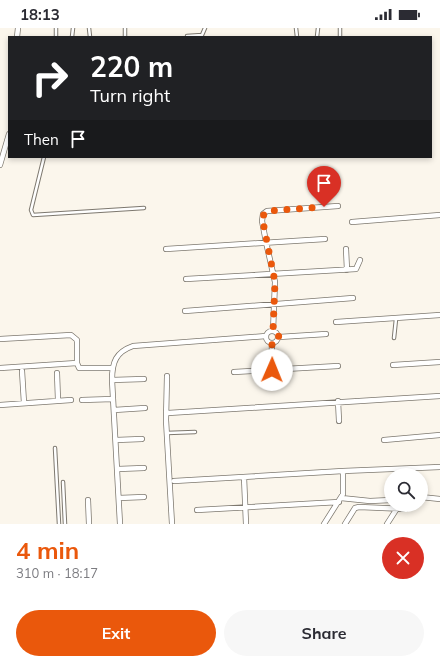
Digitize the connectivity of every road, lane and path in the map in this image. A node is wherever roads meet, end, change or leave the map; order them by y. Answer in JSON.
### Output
{"nodes":[{"id":1,"x":205,"y":28,"type":"edge"},
{"id":2,"x":187,"y":36,"type":"edge"},
{"id":3,"x":7,"y":147,"type":"edge"},
{"id":4,"x":44,"y":158,"type":"edge"},
{"id":5,"x":0,"y":165,"type":"edge"},
{"id":6,"x":338,"y":206,"type":"dead end"},
{"id":7,"x":144,"y":208,"type":"dead end"},
{"id":8,"x":440,"y":215,"type":"edge"},
{"id":9,"x":352,"y":222,"type":"dead end"},
{"id":10,"x":325,"y":240,"type":"dead end"},
{"id":11,"x":266,"y":242,"type":"junction"},
{"id":12,"x":166,"y":249,"type":"dead end"},
{"id":13,"x":346,"y":249,"type":"dead end"},
{"id":14,"x":360,"y":260,"type":"dead end"},
{"id":15,"x":347,"y":270,"type":"junction"},
{"id":16,"x":273,"y":274,"type":"junction"},
{"id":17,"x":186,"y":279,"type":"dead end"},
{"id":18,"x":353,"y":298,"type":"dead end"},
{"id":19,"x":274,"y":305,"type":"junction"},
{"id":20,"x":185,"y":311,"type":"dead end"},
{"id":21,"x":440,"y":315,"type":"edge"},
{"id":22,"x":396,"y":318,"type":"junction"},
{"id":23,"x":336,"y":322,"type":"dead end"},
{"id":24,"x":273,"y":331,"type":"junction"},
{"id":25,"x":326,"y":334,"type":"dead end"},
{"id":26,"x":266,"y":336,"type":"junction"},
{"id":27,"x":279,"y":337,"type":"junction"},
{"id":28,"x":394,"y":338,"type":"dead end"},
{"id":29,"x":0,"y":339,"type":"edge"},
{"id":30,"x":272,"y":343,"type":"junction"},
{"id":31,"x":440,"y":362,"type":"edge"},
{"id":32,"x":77,"y":363,"type":"junction"},
{"id":33,"x":393,"y":365,"type":"dead end"},
{"id":34,"x":338,"y":366,"type":"dead end"},
{"id":35,"x":0,"y":368,"type":"edge"},
{"id":36,"x":112,"y":368,"type":"junction"},
{"id":37,"x":272,"y":370,"type":"junction"},
{"id":38,"x":22,"y":371,"type":"dead end"},
{"id":39,"x":234,"y":372,"type":"dead end"},
{"id":40,"x":57,"y":373,"type":"dead end"},
{"id":41,"x":166,"y":376,"type":"dead end"},
{"id":42,"x":144,"y":379,"type":"dead end"},
{"id":43,"x":112,"y":380,"type":"junction"},
{"id":44,"x":440,"y":396,"type":"edge"},
{"id":45,"x":113,"y":399,"type":"junction"},
{"id":46,"x":58,"y":400,"type":"junction"},
{"id":47,"x":72,"y":400,"type":"dead end"},
{"id":48,"x":82,"y":400,"type":"dead end"},
{"id":49,"x":338,"y":401,"type":"junction"},
{"id":50,"x":24,"y":403,"type":"junction"},
{"id":51,"x":0,"y":405,"type":"edge"},
{"id":52,"x":145,"y":408,"type":"dead end"},
{"id":53,"x":114,"y":410,"type":"junction"},
{"id":54,"x":168,"y":413,"type":"junction"},
{"id":55,"x":339,"y":421,"type":"dead end"},
{"id":56,"x":195,"y":432,"type":"dead end"},
{"id":57,"x":167,"y":433,"type":"junction"},
{"id":58,"x":440,"y":435,"type":"edge"},
{"id":59,"x":142,"y":439,"type":"dead end"},
{"id":60,"x":116,"y":440,"type":"junction"},
{"id":61,"x":384,"y":440,"type":"dead end"},
{"id":62,"x":55,"y":448,"type":"dead end"},
{"id":63,"x":440,"y":467,"type":"edge"},
{"id":64,"x":144,"y":468,"type":"dead end"},
{"id":65,"x":118,"y":469,"type":"junction"},
{"id":66,"x":343,"y":472,"type":"junction"},
{"id":67,"x":244,"y":477,"type":"junction"},
{"id":68,"x":174,"y":481,"type":"dead end"},
{"id":69,"x":63,"y":482,"type":"dead end"},
{"id":70,"x":144,"y":497,"type":"dead end"},
{"id":71,"x":119,"y":498,"type":"junction"},
{"id":72,"x":428,"y":499,"type":"edge"},
{"id":73,"x":88,"y":500,"type":"dead end"},
{"id":74,"x":340,"y":500,"type":"junction"},
{"id":75,"x":384,"y":500,"type":"edge"},
{"id":76,"x":440,"y":500,"type":"edge"},
{"id":77,"x":246,"y":508,"type":"junction"},
{"id":78,"x":384,"y":509,"type":"edge"},
{"id":79,"x":197,"y":510,"type":"dead end"},
{"id":80,"x":395,"y":512,"type":"edge"},
{"id":81,"x":59,"y":524,"type":"edge"},
{"id":82,"x":66,"y":524,"type":"edge"},
{"id":83,"x":89,"y":524,"type":"edge"},
{"id":84,"x":120,"y":524,"type":"edge"},
{"id":85,"x":172,"y":524,"type":"edge"},
{"id":86,"x":246,"y":524,"type":"edge"},
{"id":87,"x":324,"y":524,"type":"edge"},
{"id":88,"x":345,"y":524,"type":"edge"},
{"id":89,"x":387,"y":524,"type":"edge"}],
"edges":[{"from":1,"to":2,"type":"lane"},
{"from":3,"to":5,"type":"street"},
{"from":4,"to":7,"type":"lane"},
{"from":6,"to":11,"type":"street"},
{"from":8,"to":9,"type":"street"},
{"from":10,"to":11,"type":"street"},
{"from":11,"to":12,"type":"street"},
{"from":11,"to":16,"type":"street"},
{"from":13,"to":15,"type":"street"},
{"from":14,"to":15,"type":"street"},
{"from":15,"to":16,"type":"street"},
{"from":16,"to":17,"type":"street"},
{"from":16,"to":19,"type":"street"},
{"from":18,"to":19,"type":"street"},
{"from":19,"to":20,"type":"street"},
{"from":19,"to":24,"type":"street"},
{"from":21,"to":22,"type":"street"},
{"from":22,"to":23,"type":"street"},
{"from":22,"to":28,"type":"lane"},
{"from":24,"to":26,"type":"street"},
{"from":24,"to":27,"type":"street"},
{"from":25,"to":27,"type":"street"},
{"from":26,"to":30,"type":"street"},
{"from":26,"to":36,"type":"street"},
{"from":27,"to":30,"type":"street"},
{"from":29,"to":32,"type":"street"},
{"from":30,"to":37,"type":"street"},
{"from":31,"to":33,"type":"street"},
{"from":32,"to":35,"type":"street"},
{"from":32,"to":36,"type":"street"},
{"from":34,"to":37,"type":"street"},
{"from":36,"to":43,"type":"street"},
{"from":37,"to":39,"type":"street"},
{"from":38,"to":50,"type":"street"},
{"from":40,"to":46,"type":"street"},
{"from":41,"to":54,"type":"street"},
{"from":42,"to":43,"type":"street"},
{"from":43,"to":45,"type":"street"},
{"from":44,"to":49,"type":"street"},
{"from":45,"to":48,"type":"street"},
{"from":45,"to":53,"type":"street"},
{"from":46,"to":47,"type":"street"},
{"from":46,"to":50,"type":"street"},
{"from":49,"to":54,"type":"street"},
{"from":49,"to":55,"type":"street"},
{"from":50,"to":51,"type":"street"},
{"from":52,"to":53,"type":"street"},
{"from":53,"to":60,"type":"street"},
{"from":54,"to":57,"type":"street"},
{"from":56,"to":57,"type":"lane"},
{"from":57,"to":85,"type":"street"},
{"from":58,"to":61,"type":"street"},
{"from":59,"to":60,"type":"street"},
{"from":60,"to":65,"type":"street"},
{"from":62,"to":81,"type":"lane"},
{"from":63,"to":66,"type":"street"},
{"from":64,"to":65,"type":"street"},
{"from":65,"to":71,"type":"street"},
{"from":66,"to":67,"type":"street"},
{"from":66,"to":74,"type":"street"},
{"from":67,"to":68,"type":"street"},
{"from":67,"to":77,"type":"street"},
{"from":69,"to":82,"type":"lane"},
{"from":70,"to":71,"type":"street"},
{"from":71,"to":84,"type":"street"},
{"from":72,"to":76,"type":"street"},
{"from":73,"to":83,"type":"street"},
{"from":74,"to":75,"type":"street"},
{"from":74,"to":77,"type":"street"},
{"from":74,"to":87,"type":"street"},
{"from":77,"to":79,"type":"street"},
{"from":77,"to":86,"type":"street"},
{"from":78,"to":88,"type":"street"},
{"from":80,"to":89,"type":"street"}]}
